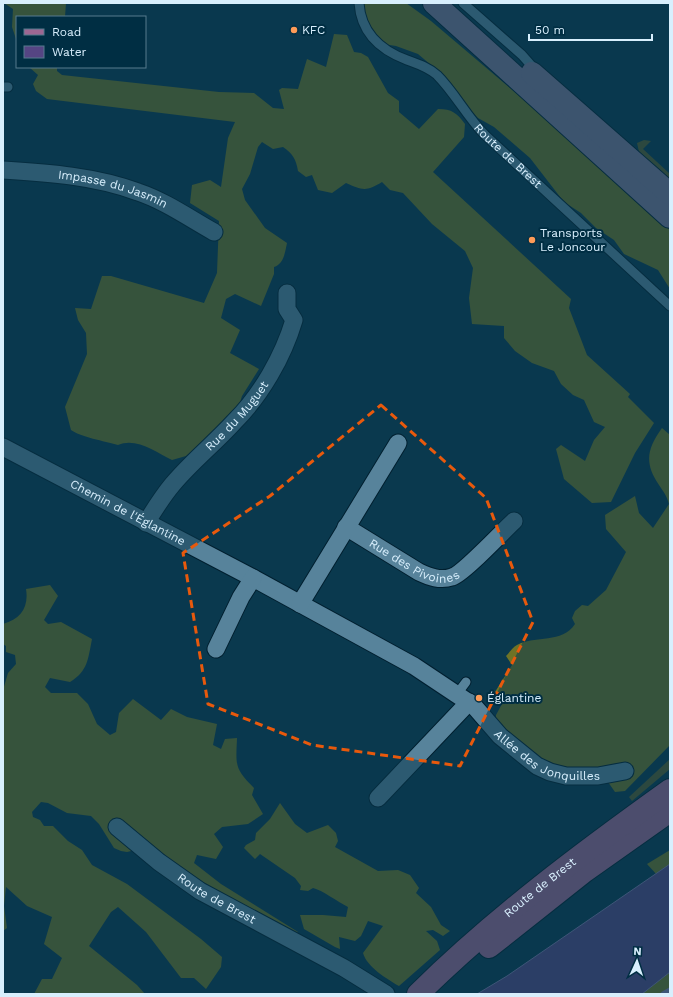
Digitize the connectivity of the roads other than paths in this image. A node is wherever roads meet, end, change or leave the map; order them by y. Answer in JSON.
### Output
{"nodes":[{"id":1,"x":359,"y":3,"type":"edge"},
{"id":2,"x":434,"y":3,"type":"edge"},
{"id":3,"x":451,"y":3,"type":"edge"},
{"id":4,"x":463,"y":3,"type":"edge"},
{"id":5,"x":549,"y":87,"type":"junction"},
{"id":6,"x":3,"y":170,"type":"edge"},
{"id":7,"x":670,"y":194,"type":"edge"},
{"id":8,"x":670,"y":217,"type":"edge"},
{"id":9,"x":214,"y":232,"type":"dead end"},
{"id":10,"x":287,"y":293,"type":"dead end"},
{"id":11,"x":670,"y":306,"type":"edge"},
{"id":12,"x":398,"y":443,"type":"dead end"},
{"id":13,"x":3,"y":447,"type":"edge"},
{"id":14,"x":514,"y":520,"type":"dead end"},
{"id":15,"x":146,"y":523,"type":"junction"},
{"id":16,"x":346,"y":527,"type":"junction"},
{"id":17,"x":253,"y":578,"type":"junction"},
{"id":18,"x":300,"y":604,"type":"junction"},
{"id":19,"x":216,"y":649,"type":"dead end"},
{"id":20,"x":468,"y":698,"type":"junction"},
{"id":21,"x":625,"y":771,"type":"dead end"},
{"id":22,"x":670,"y":790,"type":"edge"},
{"id":23,"x":378,"y":798,"type":"dead end"},
{"id":24,"x":670,"y":811,"type":"edge"},
{"id":25,"x":670,"y":823,"type":"edge"},
{"id":26,"x":117,"y":827,"type":"dead end"},
{"id":27,"x":554,"y":896,"type":"junction"},
{"id":28,"x":386,"y":994,"type":"edge"},
{"id":29,"x":418,"y":994,"type":"edge"},
{"id":30,"x":431,"y":994,"type":"edge"}],
"edges":[{"from":1,"to":11,"type":"lane","name":"Route de Brest"},
{"from":2,"to":8,"type":"main road"},
{"from":3,"to":5,"type":"main road"},
{"from":4,"to":5,"type":"lane"},
{"from":5,"to":7,"type":"main road"},
{"from":6,"to":9,"type":"street","name":"Impasse du Jasmin"},
{"from":10,"to":15,"type":"street","name":"Rue du Muguet"},
{"from":12,"to":16,"type":"street"},
{"from":13,"to":15,"type":"street","name":"Chemin de l'Églantine"},
{"from":14,"to":16,"type":"street","name":"Rue des Pivoines"},
{"from":15,"to":17,"type":"street","name":"Chemin de l'Églantine"},
{"from":16,"to":18,"type":"street"},
{"from":17,"to":18,"type":"street","name":"Chemin de l'Églantine"},
{"from":17,"to":19,"type":"street"},
{"from":18,"to":20,"type":"street","name":"Chemin de l'Églantine"},
{"from":20,"to":21,"type":"street","name":"Allée des Jonquilles"},
{"from":20,"to":23,"type":"street"},
{"from":22,"to":29,"type":"main road","name":"Route de Brest"},
{"from":24,"to":27,"type":"main road","name":"Route de Brest"},
{"from":25,"to":27,"type":"main road","name":"Route de Brest"},
{"from":26,"to":28,"type":"street","name":"Route de Brest"},
{"from":27,"to":30,"type":"main road","name":"Route de Brest"}]}
